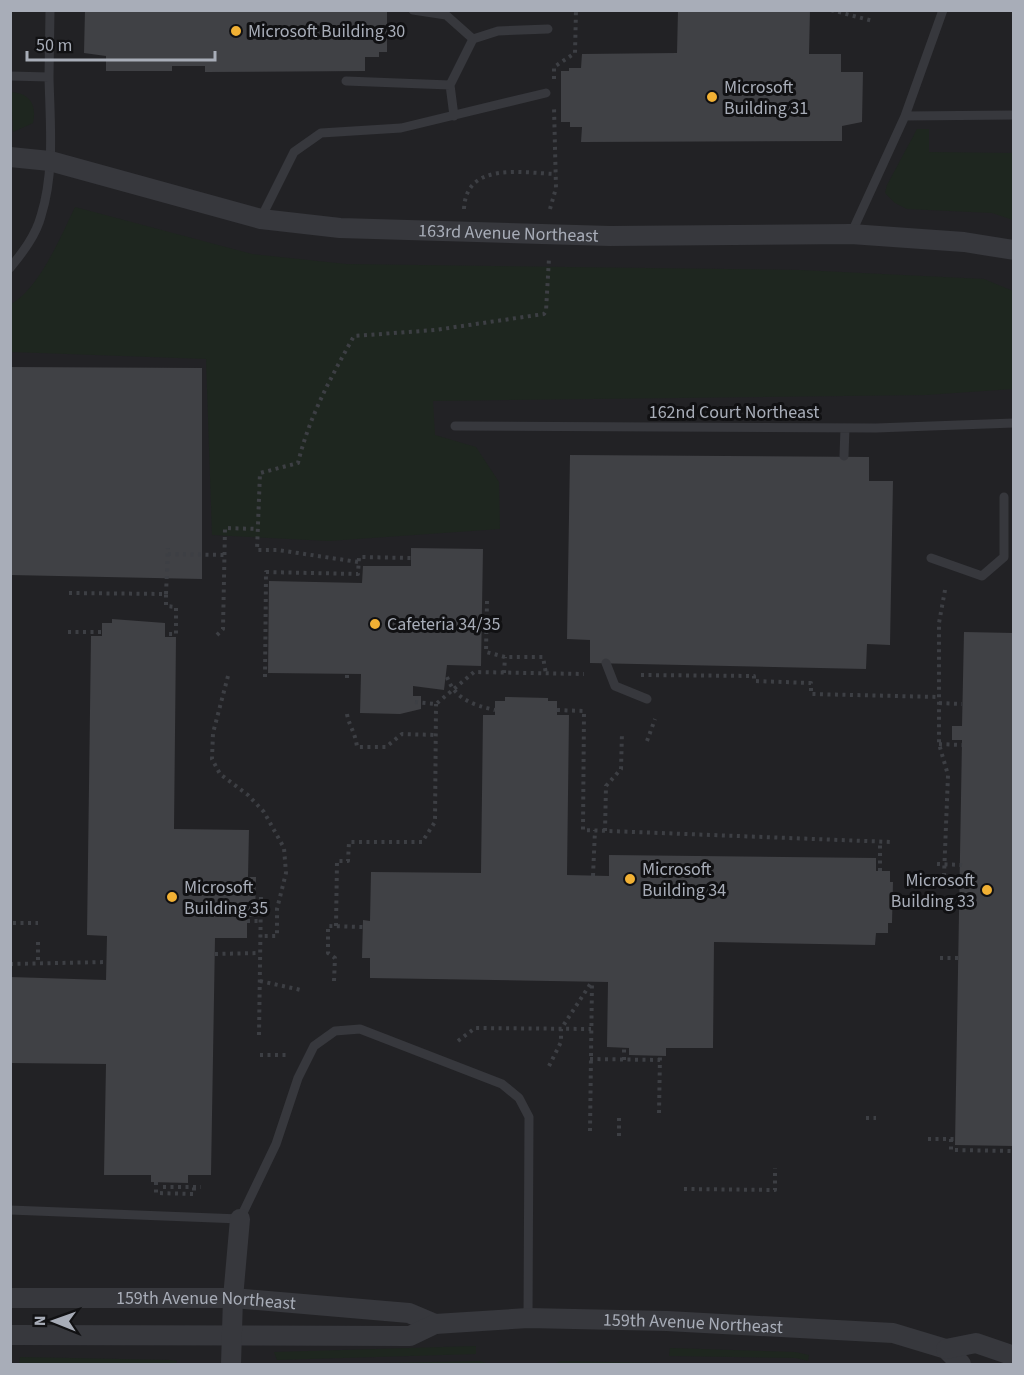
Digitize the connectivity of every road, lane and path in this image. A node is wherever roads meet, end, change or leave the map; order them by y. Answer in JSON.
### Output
{"nodes":[{"id":1,"x":50,"y":10,"type":"edge"},
{"id":2,"x":413,"y":10,"type":"edge"},
{"id":3,"x":831,"y":10,"type":"edge"},
{"id":4,"x":943,"y":10,"type":"edge"},
{"id":5,"x":873,"y":21,"type":"dead end"},
{"id":6,"x":548,"y":28,"type":"dead end"},
{"id":7,"x":473,"y":39,"type":"junction"},
{"id":8,"x":10,"y":76,"type":"edge"},
{"id":9,"x":49,"y":77,"type":"junction"},
{"id":10,"x":346,"y":81,"type":"dead end"},
{"id":11,"x":450,"y":85,"type":"junction"},
{"id":12,"x":546,"y":93,"type":"dead end"},
{"id":13,"x":1014,"y":115,"type":"edge"},
{"id":14,"x":454,"y":116,"type":"junction"},
{"id":15,"x":905,"y":116,"type":"junction"},
{"id":16,"x":10,"y":157,"type":"edge"},
{"id":17,"x":50,"y":161,"type":"junction"},
{"id":18,"x":464,"y":208,"type":"dead end"},
{"id":19,"x":550,"y":209,"type":"dead end"},
{"id":20,"x":261,"y":219,"type":"junction"},
{"id":21,"x":851,"y":234,"type":"junction"},
{"id":22,"x":1014,"y":250,"type":"edge"},
{"id":23,"x":549,"y":258,"type":"dead end"},
{"id":24,"x":10,"y":268,"type":"edge"},
{"id":25,"x":1014,"y":423,"type":"edge"},
{"id":26,"x":455,"y":426,"type":"dead end"},
{"id":27,"x":845,"y":428,"type":"junction"},
{"id":28,"x":844,"y":456,"type":"dead end"},
{"id":29,"x":1004,"y":497,"type":"dead end"},
{"id":30,"x":258,"y":529,"type":"junction"},
{"id":31,"x":168,"y":548,"type":"dead end"},
{"id":32,"x":168,"y":554,"type":"junction"},
{"id":33,"x":224,"y":555,"type":"junction"},
{"id":34,"x":411,"y":558,"type":"dead end"},
{"id":35,"x":931,"y":558,"type":"dead end"},
{"id":36,"x":358,"y":562,"type":"junction"},
{"id":37,"x":945,"y":590,"type":"dead end"},
{"id":38,"x":69,"y":593,"type":"dead end"},
{"id":39,"x":166,"y":594,"type":"junction"},
{"id":40,"x":487,"y":601,"type":"dead end"},
{"id":41,"x":68,"y":632,"type":"dead end"},
{"id":42,"x":103,"y":632,"type":"dead end"},
{"id":43,"x":165,"y":634,"type":"dead end"},
{"id":44,"x":217,"y":635,"type":"dead end"},
{"id":45,"x":504,"y":657,"type":"junction"},
{"id":46,"x":606,"y":663,"type":"dead end"},
{"id":47,"x":504,"y":673,"type":"junction"},
{"id":48,"x":546,"y":674,"type":"junction"},
{"id":49,"x":584,"y":674,"type":"dead end"},
{"id":50,"x":641,"y":675,"type":"dead end"},
{"id":51,"x":228,"y":676,"type":"dead end"},
{"id":52,"x":265,"y":677,"type":"dead end"},
{"id":53,"x":447,"y":677,"type":"dead end"},
{"id":54,"x":452,"y":690,"type":"junction"},
{"id":55,"x":939,"y":697,"type":"junction"},
{"id":56,"x":647,"y":699,"type":"dead end"},
{"id":57,"x":415,"y":702,"type":"dead end"},
{"id":58,"x":939,"y":703,"type":"junction"},
{"id":59,"x":436,"y":704,"type":"junction"},
{"id":60,"x":962,"y":704,"type":"dead end"},
{"id":61,"x":495,"y":710,"type":"dead end"},
{"id":62,"x":557,"y":710,"type":"dead end"},
{"id":63,"x":347,"y":714,"type":"dead end"},
{"id":64,"x":655,"y":719,"type":"dead end"},
{"id":65,"x":622,"y":732,"type":"dead end"},
{"id":66,"x":436,"y":735,"type":"junction"},
{"id":67,"x":647,"y":741,"type":"dead end"},
{"id":68,"x":939,"y":744,"type":"junction"},
{"id":69,"x":962,"y":746,"type":"dead end"},
{"id":70,"x":595,"y":830,"type":"junction"},
{"id":71,"x":605,"y":831,"type":"junction"},
{"id":72,"x":880,"y":841,"type":"junction"},
{"id":73,"x":891,"y":842,"type":"dead end"},
{"id":74,"x":937,"y":864,"type":"dead end"},
{"id":75,"x":944,"y":864,"type":"junction"},
{"id":76,"x":962,"y":865,"type":"dead end"},
{"id":77,"x":880,"y":871,"type":"dead end"},
{"id":78,"x":593,"y":876,"type":"dead end"},
{"id":79,"x":944,"y":876,"type":"dead end"},
{"id":80,"x":261,"y":894,"type":"dead end"},
{"id":81,"x":247,"y":921,"type":"dead end"},
{"id":82,"x":260,"y":921,"type":"junction"},
{"id":83,"x":13,"y":923,"type":"dead end"},
{"id":84,"x":38,"y":923,"type":"dead end"},
{"id":85,"x":336,"y":926,"type":"junction"},
{"id":86,"x":363,"y":927,"type":"dead end"},
{"id":87,"x":260,"y":936,"type":"junction"},
{"id":88,"x":38,"y":942,"type":"dead end"},
{"id":89,"x":260,"y":953,"type":"junction"},
{"id":90,"x":214,"y":954,"type":"dead end"},
{"id":91,"x":940,"y":958,"type":"dead end"},
{"id":92,"x":959,"y":958,"type":"dead end"},
{"id":93,"x":106,"y":962,"type":"dead end"},
{"id":94,"x":10,"y":964,"type":"edge"},
{"id":95,"x":38,"y":964,"type":"junction"},
{"id":96,"x":260,"y":981,"type":"junction"},
{"id":97,"x":334,"y":981,"type":"dead end"},
{"id":98,"x":302,"y":990,"type":"dead end"},
{"id":99,"x":561,"y":1029,"type":"junction"},
{"id":100,"x":591,"y":1029,"type":"junction"},
{"id":101,"x":260,"y":1035,"type":"dead end"},
{"id":102,"x":458,"y":1041,"type":"dead end"},
{"id":103,"x":624,"y":1047,"type":"dead end"},
{"id":104,"x":260,"y":1055,"type":"dead end"},
{"id":105,"x":287,"y":1055,"type":"dead end"},
{"id":106,"x":590,"y":1059,"type":"junction"},
{"id":107,"x":624,"y":1060,"type":"junction"},
{"id":108,"x":549,"y":1066,"type":"dead end"},
{"id":109,"x":659,"y":1113,"type":"dead end"},
{"id":110,"x":620,"y":1117,"type":"dead end"},
{"id":111,"x":866,"y":1118,"type":"dead end"},
{"id":112,"x":876,"y":1118,"type":"dead end"},
{"id":113,"x":590,"y":1131,"type":"dead end"},
{"id":114,"x":619,"y":1136,"type":"dead end"},
{"id":115,"x":928,"y":1139,"type":"dead end"},
{"id":116,"x":1014,"y":1151,"type":"edge"},
{"id":117,"x":775,"y":1168,"type":"dead end"},
{"id":118,"x":156,"y":1182,"type":"dead end"},
{"id":119,"x":163,"y":1187,"type":"dead end"},
{"id":120,"x":194,"y":1187,"type":"junction"},
{"id":121,"x":201,"y":1187,"type":"dead end"},
{"id":122,"x":684,"y":1189,"type":"dead end"},
{"id":123,"x":10,"y":1210,"type":"edge"},
{"id":124,"x":240,"y":1219,"type":"junction"},
{"id":125,"x":10,"y":1298,"type":"edge"},
{"id":126,"x":233,"y":1298,"type":"junction"},
{"id":127,"x":528,"y":1318,"type":"junction"},
{"id":128,"x":435,"y":1324,"type":"junction"},
{"id":129,"x":10,"y":1335,"type":"edge"},
{"id":130,"x":231,"y":1337,"type":"junction"},
{"id":131,"x":946,"y":1349,"type":"junction"},
{"id":132,"x":1014,"y":1356,"type":"edge"},
{"id":133,"x":231,"y":1365,"type":"edge"},
{"id":134,"x":961,"y":1365,"type":"edge"}],
"edges":[{"from":1,"to":9,"type":"lane"},
{"from":2,"to":7,"type":"lane"},
{"from":3,"to":5,"type":"path"},
{"from":4,"to":15,"type":"lane"},
{"from":6,"to":7,"type":"lane"},
{"from":7,"to":11,"type":"lane"},
{"from":8,"to":9,"type":"lane"},
{"from":9,"to":17,"type":"lane"},
{"from":10,"to":11,"type":"lane"},
{"from":11,"to":14,"type":"lane"},
{"from":12,"to":14,"type":"lane"},
{"from":13,"to":15,"type":"lane"},
{"from":14,"to":20,"type":"lane"},
{"from":15,"to":21,"type":"lane"},
{"from":16,"to":17,"type":"street","name":"163rd Avenue Northeast"},
{"from":17,"to":20,"type":"street","name":"163rd Avenue Northeast"},
{"from":17,"to":24,"type":"lane"},
{"from":18,"to":19,"type":"path"},
{"from":20,"to":21,"type":"street","name":"163rd Avenue Northeast"},
{"from":21,"to":22,"type":"street","name":"163rd Avenue Northeast"},
{"from":23,"to":30,"type":"path"},
{"from":25,"to":27,"type":"lane","name":"162nd Court Northeast"},
{"from":26,"to":27,"type":"lane","name":"162nd Court Northeast"},
{"from":27,"to":28,"type":"lane"},
{"from":29,"to":35,"type":"lane"},
{"from":30,"to":33,"type":"path"},
{"from":30,"to":36,"type":"path"},
{"from":31,"to":32,"type":"path"},
{"from":32,"to":33,"type":"path"},
{"from":32,"to":39,"type":"path"},
{"from":33,"to":44,"type":"path"},
{"from":34,"to":36,"type":"path"},
{"from":36,"to":52,"type":"path"},
{"from":37,"to":55,"type":"path"},
{"from":38,"to":39,"type":"path"},
{"from":39,"to":43,"type":"path"},
{"from":40,"to":45,"type":"path"},
{"from":41,"to":42,"type":"path"},
{"from":45,"to":47,"type":"path"},
{"from":45,"to":48,"type":"path"},
{"from":46,"to":56,"type":"lane"},
{"from":47,"to":48,"type":"path"},
{"from":47,"to":54,"type":"path"},
{"from":48,"to":49,"type":"path"},
{"from":50,"to":55,"type":"path"},
{"from":51,"to":87,"type":"path"},
{"from":53,"to":54,"type":"path"},
{"from":54,"to":59,"type":"path"},
{"from":54,"to":61,"type":"path"},
{"from":55,"to":58,"type":"path"},
{"from":57,"to":59,"type":"path"},
{"from":58,"to":60,"type":"path"},
{"from":58,"to":68,"type":"path"},
{"from":59,"to":66,"type":"path"},
{"from":62,"to":70,"type":"path"},
{"from":63,"to":66,"type":"path"},
{"from":64,"to":67,"type":"path"},
{"from":65,"to":71,"type":"path"},
{"from":66,"to":85,"type":"path"},
{"from":68,"to":69,"type":"path"},
{"from":68,"to":75,"type":"path"},
{"from":70,"to":71,"type":"path"},
{"from":70,"to":78,"type":"path"},
{"from":71,"to":72,"type":"path"},
{"from":72,"to":73,"type":"path"},
{"from":72,"to":77,"type":"path"},
{"from":74,"to":75,"type":"path"},
{"from":75,"to":76,"type":"path"},
{"from":75,"to":79,"type":"path"},
{"from":80,"to":82,"type":"path"},
{"from":81,"to":82,"type":"path"},
{"from":82,"to":87,"type":"path"},
{"from":83,"to":84,"type":"path"},
{"from":85,"to":86,"type":"path"},
{"from":85,"to":97,"type":"path"},
{"from":87,"to":89,"type":"path"},
{"from":88,"to":95,"type":"path"},
{"from":89,"to":90,"type":"path"},
{"from":89,"to":96,"type":"path"},
{"from":91,"to":92,"type":"path"},
{"from":93,"to":95,"type":"path"},
{"from":94,"to":95,"type":"path"},
{"from":96,"to":98,"type":"path"},
{"from":96,"to":101,"type":"path"},
{"from":99,"to":100,"type":"path"},
{"from":99,"to":100,"type":"path"},
{"from":99,"to":102,"type":"path"},
{"from":99,"to":108,"type":"path"},
{"from":100,"to":106,"type":"path"},
{"from":103,"to":107,"type":"path"},
{"from":104,"to":105,"type":"path"},
{"from":106,"to":107,"type":"path"},
{"from":106,"to":113,"type":"path"},
{"from":107,"to":109,"type":"path"},
{"from":110,"to":114,"type":"path"},
{"from":111,"to":112,"type":"path"},
{"from":115,"to":116,"type":"path"},
{"from":117,"to":122,"type":"path"},
{"from":118,"to":120,"type":"path"},
{"from":119,"to":120,"type":"path"},
{"from":120,"to":121,"type":"path"},
{"from":123,"to":124,"type":"lane"},
{"from":124,"to":126,"type":"street"},
{"from":124,"to":127,"type":"lane"},
{"from":125,"to":126,"type":"street","name":"159th Avenue Northeast"},
{"from":126,"to":128,"type":"street","name":"159th Avenue Northeast"},
{"from":126,"to":130,"type":"street"},
{"from":127,"to":128,"type":"street","name":"159th Avenue Northeast"},
{"from":127,"to":131,"type":"street","name":"159th Avenue Northeast"},
{"from":128,"to":130,"type":"street","name":"159th Avenue Northeast"},
{"from":129,"to":130,"type":"street","name":"159th Avenue Northeast"},
{"from":130,"to":133,"type":"street"},
{"from":131,"to":132,"type":"street","name":"159th Avenue Northeast"},
{"from":131,"to":134,"type":"street"}]}
